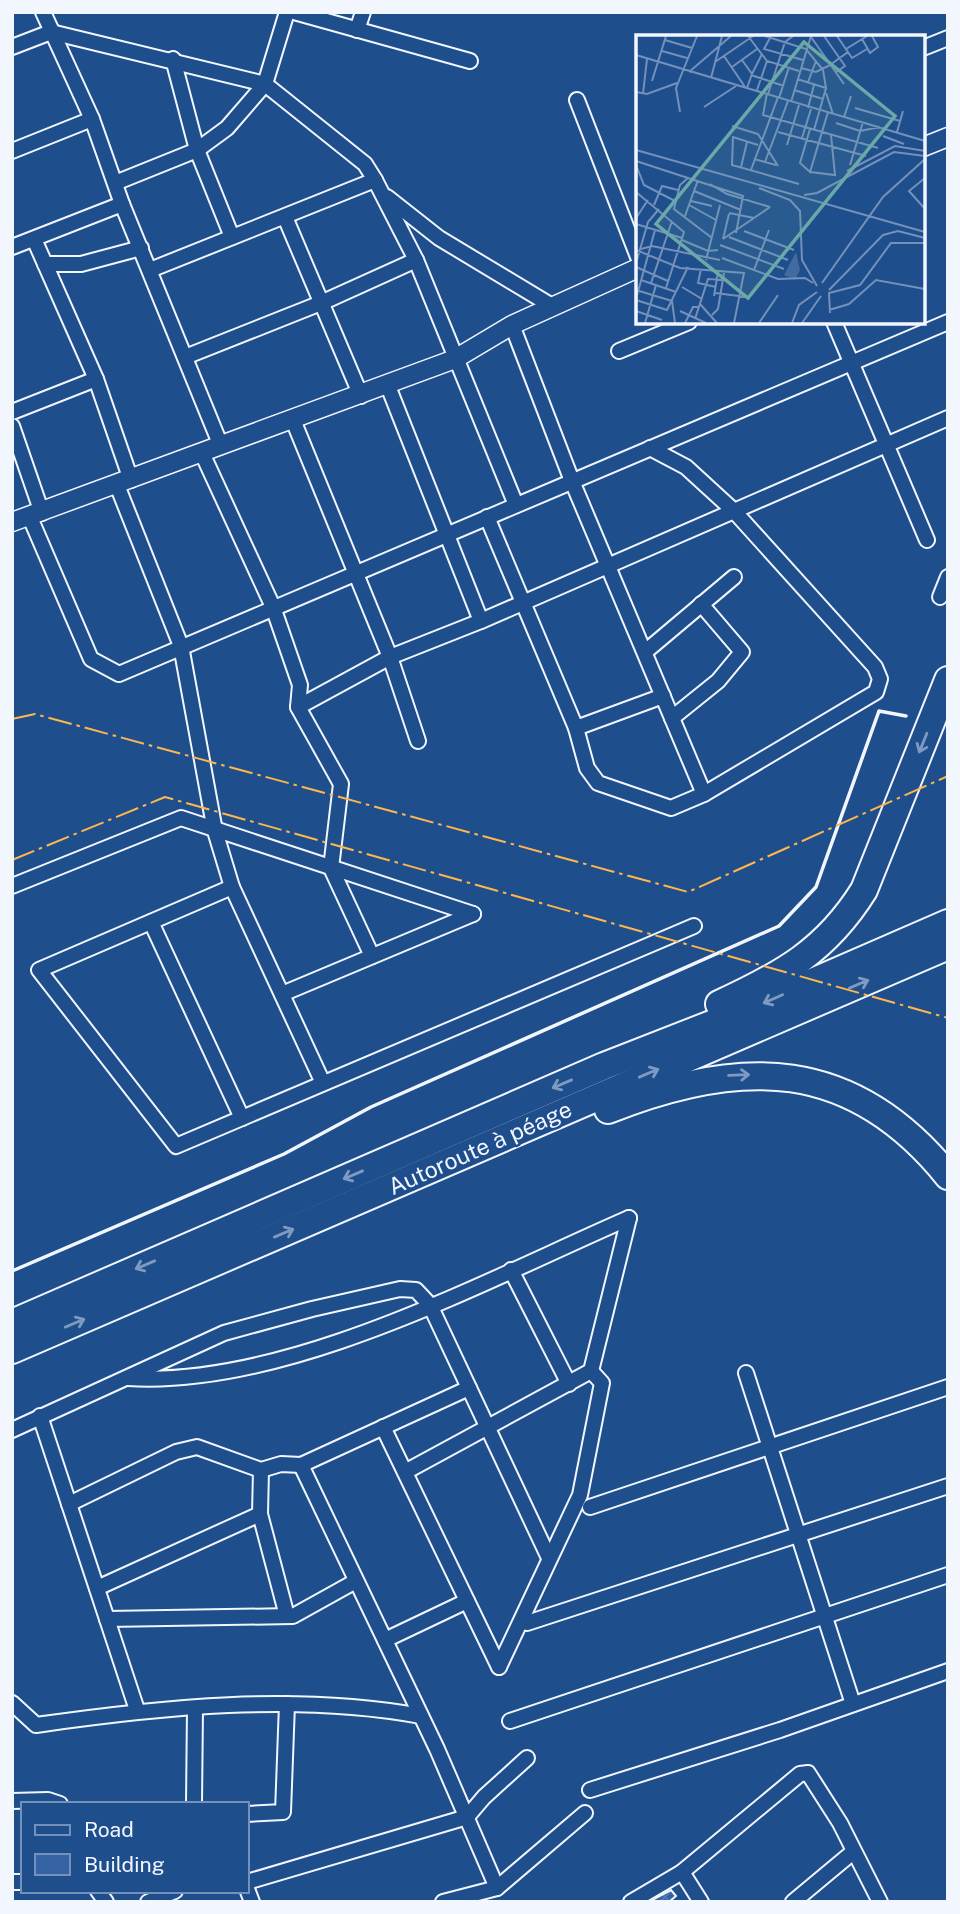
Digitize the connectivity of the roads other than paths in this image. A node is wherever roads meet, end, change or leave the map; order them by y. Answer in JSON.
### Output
{"nodes":[{"id":1,"x":43,"y":12,"type":"edge"},
{"id":2,"x":287,"y":12,"type":"edge"},
{"id":3,"x":294,"y":12,"type":"edge"},
{"id":4,"x":363,"y":12,"type":"edge"},
{"id":5,"x":358,"y":30,"type":"junction"},
{"id":6,"x":51,"y":32,"type":"junction"},
{"id":7,"x":948,"y":38,"type":"edge"},
{"id":8,"x":12,"y":47,"type":"edge"},
{"id":9,"x":925,"y":47,"type":"edge"},
{"id":10,"x":173,"y":59,"type":"junction"},
{"id":11,"x":470,"y":61,"type":"dead end"},
{"id":12,"x":265,"y":83,"type":"junction"},
{"id":13,"x":578,"y":100,"type":"dead end"},
{"id":14,"x":92,"y":118,"type":"junction"},
{"id":15,"x":948,"y":137,"type":"edge"},
{"id":16,"x":925,"y":146,"type":"edge"},
{"id":17,"x":197,"y":150,"type":"junction"},
{"id":18,"x":12,"y":151,"type":"edge"},
{"id":19,"x":115,"y":183,"type":"junction"},
{"id":20,"x":379,"y":187,"type":"junction"},
{"id":21,"x":122,"y":204,"type":"junction"},
{"id":22,"x":285,"y":216,"type":"junction"},
{"id":23,"x":232,"y":237,"type":"junction"},
{"id":24,"x":34,"y":239,"type":"junction"},
{"id":25,"x":12,"y":247,"type":"edge"},
{"id":26,"x":141,"y":247,"type":"junction"},
{"id":27,"x":636,"y":252,"type":"edge"},
{"id":28,"x":416,"y":260,"type":"junction"},
{"id":29,"x":45,"y":264,"type":"junction"},
{"id":30,"x":636,"y":269,"type":"edge"},
{"id":31,"x":150,"y":270,"type":"junction"},
{"id":32,"x":321,"y":303,"type":"junction"},
{"id":33,"x":552,"y":306,"type":"junction"},
{"id":34,"x":948,"y":322,"type":"edge"},
{"id":35,"x":684,"y":324,"type":"edge"},
{"id":36,"x":835,"y":324,"type":"edge"},
{"id":37,"x":512,"y":325,"type":"junction"},
{"id":38,"x":619,"y":351,"type":"dead end"},
{"id":39,"x":185,"y":357,"type":"junction"},
{"id":40,"x":455,"y":359,"type":"junction"},
{"id":41,"x":851,"y":363,"type":"junction"},
{"id":42,"x":96,"y":379,"type":"junction"},
{"id":43,"x":388,"y":386,"type":"junction"},
{"id":44,"x":361,"y":396,"type":"junction"},
{"id":45,"x":12,"y":412,"type":"edge"},
{"id":46,"x":948,"y":418,"type":"edge"},
{"id":47,"x":293,"y":420,"type":"junction"},
{"id":48,"x":12,"y":426,"type":"edge"},
{"id":49,"x":886,"y":445,"type":"junction"},
{"id":50,"x":221,"y":446,"type":"junction"},
{"id":51,"x":650,"y":448,"type":"junction"},
{"id":52,"x":202,"y":453,"type":"junction"},
{"id":53,"x":572,"y":481,"type":"junction"},
{"id":54,"x":124,"y":483,"type":"junction"},
{"id":55,"x":516,"y":505,"type":"junction"},
{"id":56,"x":734,"y":511,"type":"junction"},
{"id":57,"x":28,"y":517,"type":"edge"},
{"id":58,"x":487,"y":517,"type":"junction"},
{"id":59,"x":445,"y":534,"type":"junction"},
{"id":60,"x":927,"y":540,"type":"dead end"},
{"id":61,"x":610,"y":565,"type":"junction"},
{"id":62,"x":355,"y":572,"type":"junction"},
{"id":63,"x":734,"y":577,"type":"dead end"},
{"id":64,"x":948,"y":577,"type":"edge"},
{"id":65,"x":940,"y":597,"type":"dead end"},
{"id":66,"x":523,"y":603,"type":"junction"},
{"id":67,"x":701,"y":604,"type":"junction"},
{"id":68,"x":273,"y":607,"type":"junction"},
{"id":69,"x":481,"y":621,"type":"junction"},
{"id":70,"x":181,"y":646,"type":"junction"},
{"id":71,"x":645,"y":652,"type":"junction"},
{"id":72,"x":390,"y":657,"type":"junction"},
{"id":73,"x":948,"y":680,"type":"edge"},
{"id":74,"x":663,"y":696,"type":"junction"},
{"id":75,"x":298,"y":708,"type":"junction"},
{"id":76,"x":672,"y":718,"type":"junction"},
{"id":77,"x":576,"y":728,"type":"junction"},
{"id":78,"x":418,"y":741,"type":"dead end"},
{"id":79,"x":705,"y":794,"type":"junction"},
{"id":80,"x":215,"y":831,"type":"junction"},
{"id":81,"x":331,"y":867,"type":"junction"},
{"id":82,"x":12,"y":886,"type":"edge"},
{"id":83,"x":232,"y":887,"type":"junction"},
{"id":84,"x":151,"y":922,"type":"junction"},
{"id":85,"x":948,"y":923,"type":"edge"},
{"id":86,"x":694,"y":926,"type":"dead end"},
{"id":87,"x":948,"y":946,"type":"edge"},
{"id":88,"x":372,"y":956,"type":"junction"},
{"id":89,"x":282,"y":995,"type":"junction"},
{"id":90,"x":604,"y":1066,"type":"junction"},
{"id":91,"x":323,"y":1083,"type":"junction"},
{"id":92,"x":242,"y":1118,"type":"junction"},
{"id":93,"x":464,"y":1156,"type":"junction"},
{"id":94,"x":948,"y":1177,"type":"edge"},
{"id":95,"x":511,"y":1270,"type":"junction"},
{"id":96,"x":430,"y":1305,"type":"junction"},
{"id":97,"x":12,"y":1323,"type":"edge"},
{"id":98,"x":12,"y":1350,"type":"edge"},
{"id":99,"x":591,"y":1371,"type":"junction"},
{"id":100,"x":746,"y":1373,"type":"dead end"},
{"id":101,"x":124,"y":1378,"type":"junction"},
{"id":102,"x":569,"y":1384,"type":"junction"},
{"id":103,"x":948,"y":1387,"type":"edge"},
{"id":104,"x":469,"y":1388,"type":"junction"},
{"id":105,"x":40,"y":1416,"type":"junction"},
{"id":106,"x":383,"y":1427,"type":"junction"},
{"id":107,"x":487,"y":1428,"type":"junction"},
{"id":108,"x":12,"y":1430,"type":"edge"},
{"id":109,"x":770,"y":1447,"type":"junction"},
{"id":110,"x":301,"y":1465,"type":"junction"},
{"id":111,"x":261,"y":1470,"type":"junction"},
{"id":112,"x":405,"y":1472,"type":"junction"},
{"id":113,"x":948,"y":1486,"type":"edge"},
{"id":114,"x":69,"y":1504,"type":"junction"},
{"id":115,"x":590,"y":1507,"type":"dead end"},
{"id":116,"x":260,"y":1514,"type":"junction"},
{"id":117,"x":800,"y":1534,"type":"junction"},
{"id":118,"x":548,"y":1558,"type":"junction"},
{"id":119,"x":948,"y":1575,"type":"edge"},
{"id":120,"x":356,"y":1581,"type":"junction"},
{"id":121,"x":97,"y":1588,"type":"junction"},
{"id":122,"x":467,"y":1601,"type":"junction"},
{"id":123,"x":288,"y":1616,"type":"junction"},
{"id":124,"x":826,"y":1616,"type":"junction"},
{"id":125,"x":107,"y":1619,"type":"junction"},
{"id":126,"x":527,"y":1623,"type":"dead end"},
{"id":127,"x":385,"y":1640,"type":"junction"},
{"id":128,"x":948,"y":1671,"type":"edge"},
{"id":129,"x":12,"y":1703,"type":"edge"},
{"id":130,"x":287,"y":1704,"type":"junction"},
{"id":131,"x":853,"y":1704,"type":"junction"},
{"id":132,"x":195,"y":1708,"type":"junction"},
{"id":133,"x":137,"y":1710,"type":"junction"},
{"id":134,"x":421,"y":1716,"type":"junction"},
{"id":135,"x":510,"y":1720,"type":"dead end"},
{"id":136,"x":527,"y":1758,"type":"dead end"},
{"id":137,"x":590,"y":1790,"type":"dead end"},
{"id":138,"x":12,"y":1801,"type":"edge"},
{"id":139,"x":54,"y":1802,"type":"edge"},
{"id":140,"x":194,"y":1802,"type":"edge"},
{"id":141,"x":584,"y":1813,"type":"dead end"},
{"id":142,"x":248,"y":1814,"type":"edge"},
{"id":143,"x":467,"y":1817,"type":"junction"},
{"id":144,"x":853,"y":1852,"type":"junction"},
{"id":145,"x":682,"y":1872,"type":"junction"},
{"id":146,"x":248,"y":1882,"type":"edge"},
{"id":147,"x":497,"y":1888,"type":"junction"},
{"id":148,"x":170,"y":1893,"type":"edge"},
{"id":149,"x":638,"y":1900,"type":"edge"},
{"id":150,"x":148,"y":1902,"type":"edge"},
{"id":151,"x":443,"y":1902,"type":"edge"},
{"id":152,"x":701,"y":1902,"type":"edge"},
{"id":153,"x":793,"y":1902,"type":"edge"},
{"id":154,"x":880,"y":1902,"type":"edge"}],
"edges":[{"from":1,"to":6,"type":"street"},
{"from":2,"to":12,"type":"street"},
{"from":3,"to":5,"type":"street"},
{"from":4,"to":5,"type":"street"},
{"from":5,"to":11,"type":"street"},
{"from":6,"to":8,"type":"street"},
{"from":6,"to":10,"type":"street"},
{"from":6,"to":14,"type":"street"},
{"from":7,"to":9,"type":"street"},
{"from":10,"to":12,"type":"street"},
{"from":10,"to":17,"type":"street"},
{"from":12,"to":17,"type":"street"},
{"from":12,"to":20,"type":"street"},
{"from":13,"to":27,"type":"street"},
{"from":14,"to":18,"type":"street"},
{"from":14,"to":19,"type":"street"},
{"from":15,"to":16,"type":"street"},
{"from":17,"to":19,"type":"street"},
{"from":17,"to":23,"type":"street"},
{"from":19,"to":21,"type":"street"},
{"from":20,"to":22,"type":"street"},
{"from":20,"to":28,"type":"street"},
{"from":20,"to":33,"type":"street"},
{"from":21,"to":24,"type":"street"},
{"from":21,"to":26,"type":"street"},
{"from":22,"to":23,"type":"street"},
{"from":22,"to":32,"type":"street"},
{"from":23,"to":31,"type":"street"},
{"from":24,"to":25,"type":"street"},
{"from":24,"to":29,"type":"street"},
{"from":26,"to":29,"type":"street"},
{"from":26,"to":31,"type":"street"},
{"from":28,"to":32,"type":"street"},
{"from":28,"to":40,"type":"street"},
{"from":29,"to":42,"type":"street"},
{"from":30,"to":33,"type":"street"},
{"from":31,"to":39,"type":"street"},
{"from":32,"to":39,"type":"street"},
{"from":32,"to":44,"type":"street"},
{"from":33,"to":37,"type":"street"},
{"from":34,"to":41,"type":"street"},
{"from":35,"to":38,"type":"street"},
{"from":36,"to":41,"type":"street"},
{"from":37,"to":40,"type":"street"},
{"from":37,"to":53,"type":"street"},
{"from":39,"to":50,"type":"street"},
{"from":40,"to":43,"type":"street"},
{"from":40,"to":55,"type":"street"},
{"from":41,"to":49,"type":"street"},
{"from":41,"to":51,"type":"street"},
{"from":42,"to":45,"type":"street"},
{"from":42,"to":54,"type":"street"},
{"from":43,"to":44,"type":"street"},
{"from":43,"to":59,"type":"street"},
{"from":44,"to":47,"type":"street"},
{"from":46,"to":49,"type":"street"},
{"from":47,"to":50,"type":"street"},
{"from":47,"to":62,"type":"street"},
{"from":48,"to":57,"type":"street"},
{"from":49,"to":56,"type":"street"},
{"from":49,"to":60,"type":"street"},
{"from":50,"to":52,"type":"street"},
{"from":51,"to":53,"type":"street"},
{"from":51,"to":56,"type":"street"},
{"from":52,"to":54,"type":"street"},
{"from":52,"to":68,"type":"street"},
{"from":53,"to":55,"type":"street"},
{"from":53,"to":61,"type":"street"},
{"from":54,"to":57,"type":"street"},
{"from":54,"to":70,"type":"street"},
{"from":55,"to":58,"type":"street"},
{"from":56,"to":61,"type":"street"},
{"from":56,"to":79,"type":"street"},
{"from":57,"to":70,"type":"street"},
{"from":58,"to":59,"type":"street"},
{"from":58,"to":66,"type":"street"},
{"from":59,"to":62,"type":"street"},
{"from":59,"to":69,"type":"street"},
{"from":61,"to":66,"type":"street"},
{"from":61,"to":71,"type":"street"},
{"from":62,"to":68,"type":"street"},
{"from":62,"to":72,"type":"street"},
{"from":63,"to":67,"type":"street"},
{"from":64,"to":65,"type":"street"},
{"from":66,"to":69,"type":"street"},
{"from":66,"to":77,"type":"street"},
{"from":67,"to":71,"type":"street"},
{"from":67,"to":76,"type":"street"},
{"from":68,"to":70,"type":"street"},
{"from":68,"to":75,"type":"street"},
{"from":69,"to":72,"type":"street"},
{"from":70,"to":80,"type":"street"},
{"from":71,"to":74,"type":"street"},
{"from":72,"to":75,"type":"street"},
{"from":72,"to":78,"type":"street"},
{"from":73,"to":90,"type":"highway","one_way":true},
{"from":74,"to":76,"type":"street"},
{"from":74,"to":77,"type":"street"},
{"from":75,"to":81,"type":"street"},
{"from":76,"to":79,"type":"street"},
{"from":77,"to":79,"type":"street"},
{"from":80,"to":81,"type":"street"},
{"from":80,"to":82,"type":"street"},
{"from":80,"to":83,"type":"street"},
{"from":81,"to":88,"type":"street"},
{"from":81,"to":88,"type":"street"},
{"from":83,"to":84,"type":"street"},
{"from":83,"to":89,"type":"street"},
{"from":84,"to":92,"type":"street"},
{"from":84,"to":92,"type":"street"},
{"from":85,"to":90,"type":"highway","one_way":true},
{"from":86,"to":91,"type":"street"},
{"from":93,"to":87,"type":"highway","name":"Autoroute à péage","one_way":true},
{"from":88,"to":89,"type":"street"},
{"from":89,"to":91,"type":"street"},
{"from":90,"to":97,"type":"highway","one_way":true},
{"from":91,"to":92,"type":"street"},
{"from":93,"to":94,"type":"highway","one_way":true},
{"from":98,"to":93,"type":"highway","name":"Autoroute à péage","one_way":true},
{"from":95,"to":96,"type":"street"},
{"from":95,"to":99,"type":"street"},
{"from":95,"to":102,"type":"street"},
{"from":96,"to":101,"type":"street"},
{"from":96,"to":101,"type":"street"},
{"from":96,"to":104,"type":"street"},
{"from":99,"to":102,"type":"street"},
{"from":99,"to":118,"type":"street"},
{"from":100,"to":109,"type":"street"},
{"from":101,"to":105,"type":"street"},
{"from":102,"to":107,"type":"street"},
{"from":103,"to":109,"type":"street"},
{"from":104,"to":106,"type":"street"},
{"from":104,"to":107,"type":"street"},
{"from":105,"to":108,"type":"street"},
{"from":105,"to":114,"type":"street"},
{"from":106,"to":110,"type":"street"},
{"from":106,"to":112,"type":"street"},
{"from":107,"to":112,"type":"street"},
{"from":107,"to":118,"type":"street"},
{"from":109,"to":115,"type":"street"},
{"from":109,"to":117,"type":"street"},
{"from":110,"to":111,"type":"street"},
{"from":110,"to":120,"type":"street"},
{"from":111,"to":114,"type":"street"},
{"from":111,"to":116,"type":"street"},
{"from":112,"to":122,"type":"street"},
{"from":113,"to":117,"type":"street"},
{"from":114,"to":121,"type":"street"},
{"from":116,"to":121,"type":"street"},
{"from":116,"to":123,"type":"street"},
{"from":117,"to":124,"type":"street"},
{"from":117,"to":126,"type":"street"},
{"from":118,"to":122,"type":"street"},
{"from":119,"to":124,"type":"street"},
{"from":120,"to":123,"type":"street"},
{"from":120,"to":127,"type":"street"},
{"from":121,"to":125,"type":"street"},
{"from":122,"to":127,"type":"street"},
{"from":123,"to":125,"type":"street"},
{"from":124,"to":131,"type":"street"},
{"from":124,"to":135,"type":"street"},
{"from":125,"to":133,"type":"street"},
{"from":127,"to":134,"type":"street"},
{"from":128,"to":131,"type":"street"},
{"from":129,"to":133,"type":"street"},
{"from":130,"to":132,"type":"street"},
{"from":130,"to":134,"type":"street"},
{"from":130,"to":142,"type":"street"},
{"from":131,"to":137,"type":"street"},
{"from":132,"to":133,"type":"street"},
{"from":132,"to":140,"type":"street"},
{"from":134,"to":143,"type":"street"},
{"from":136,"to":143,"type":"street"},
{"from":138,"to":139,"type":"street"},
{"from":141,"to":147,"type":"street"},
{"from":143,"to":146,"type":"street"},
{"from":143,"to":147,"type":"street"},
{"from":144,"to":145,"type":"street"},
{"from":144,"to":153,"type":"street"},
{"from":144,"to":154,"type":"street"},
{"from":145,"to":149,"type":"street"},
{"from":145,"to":152,"type":"street"},
{"from":147,"to":151,"type":"street"},
{"from":148,"to":150,"type":"street"}]}
